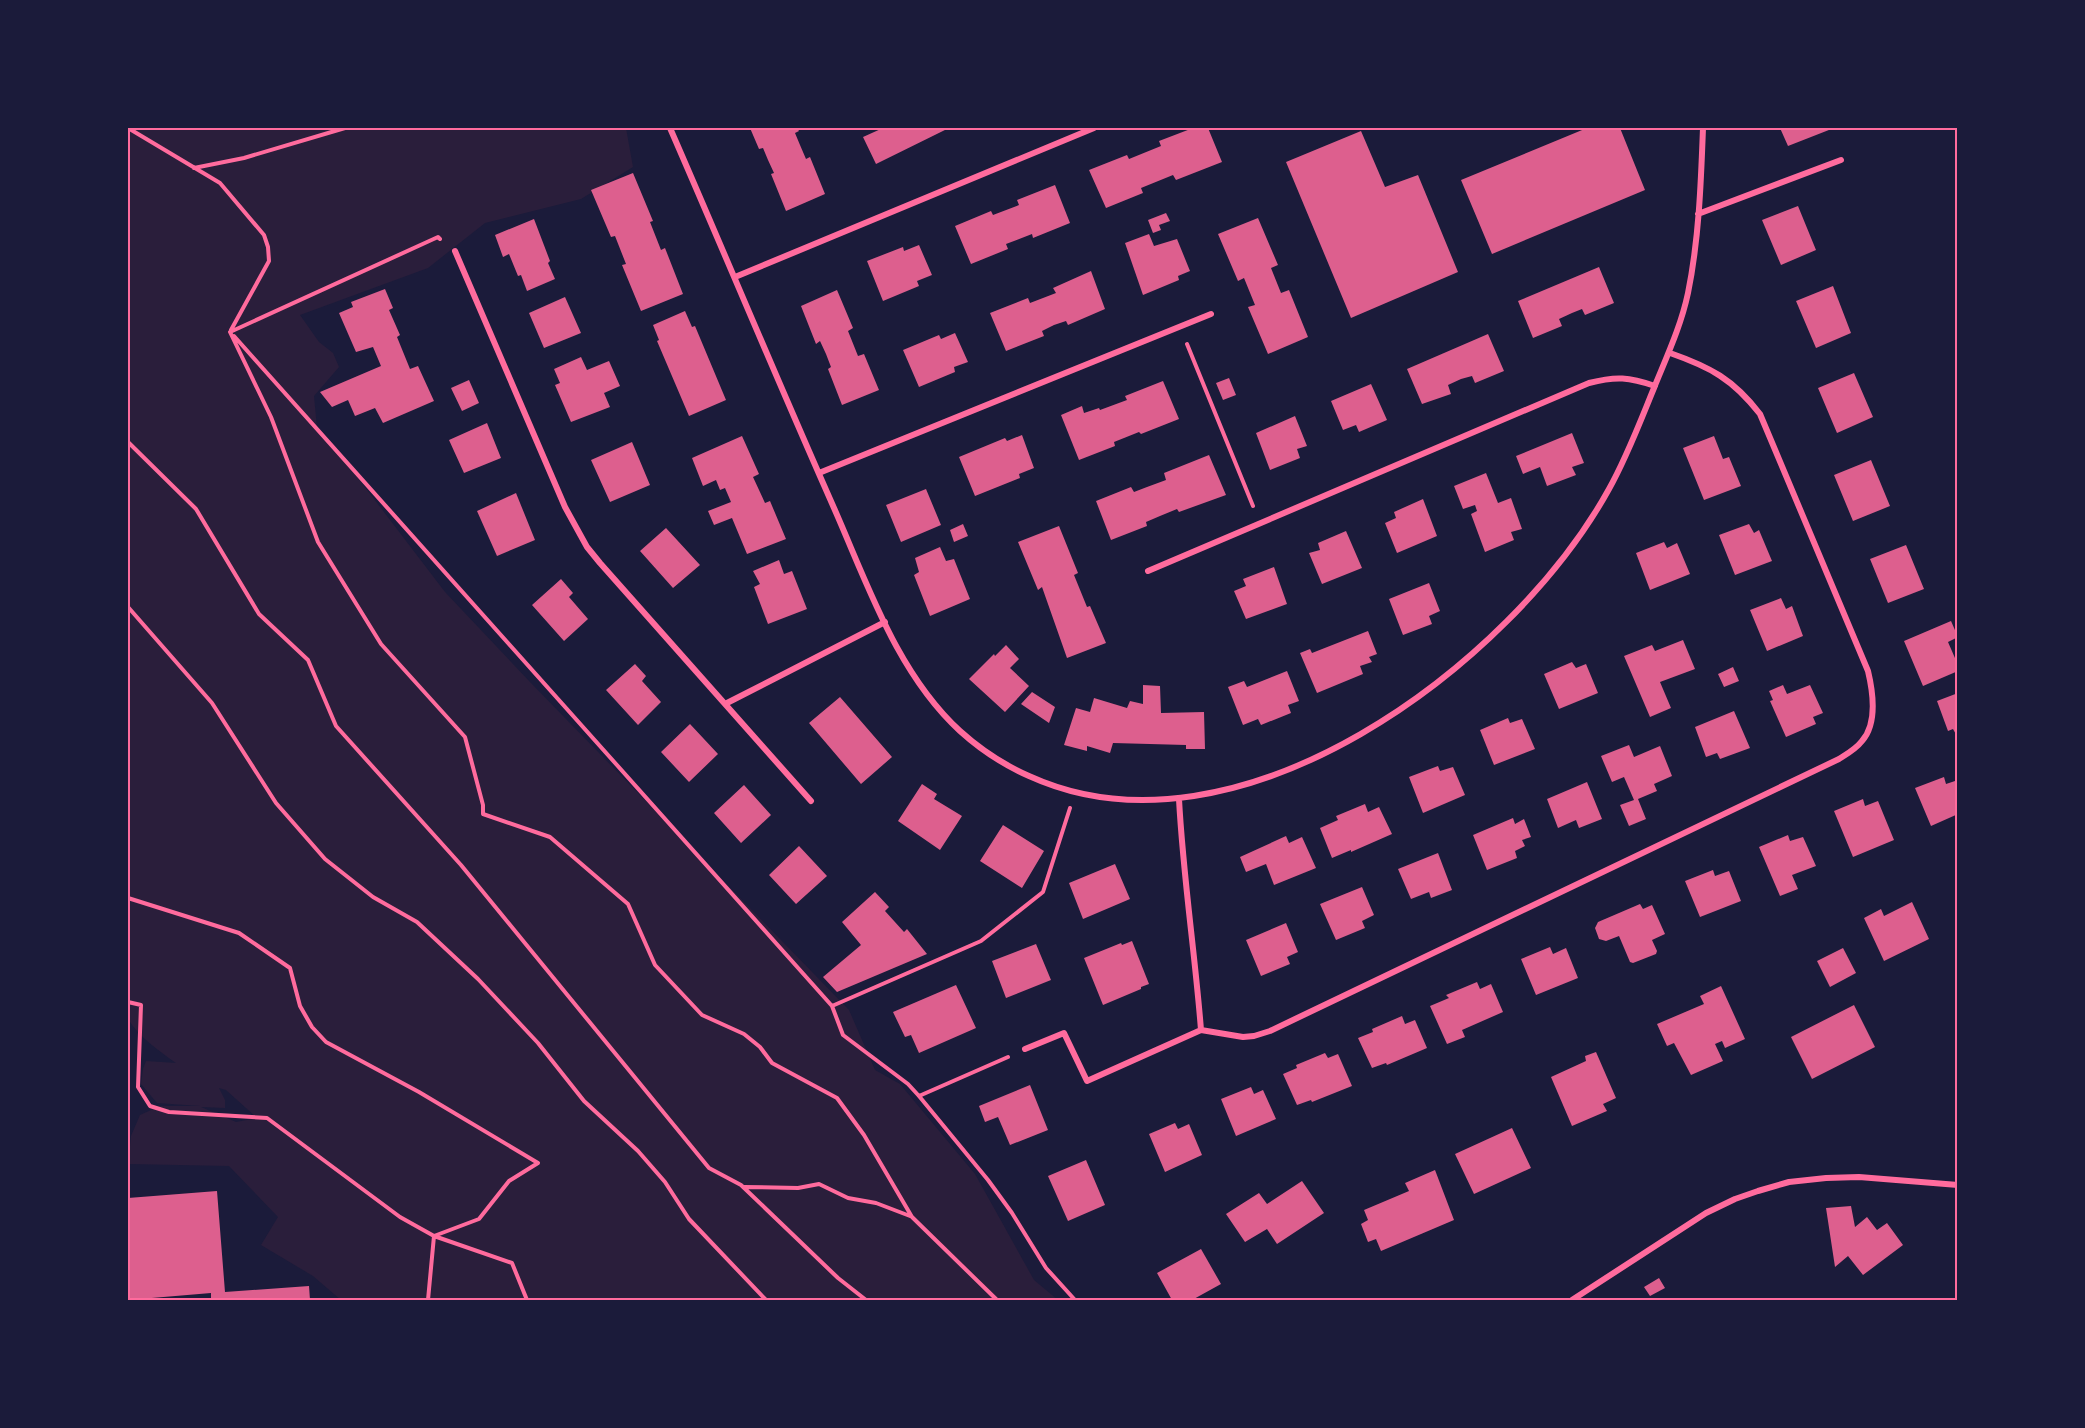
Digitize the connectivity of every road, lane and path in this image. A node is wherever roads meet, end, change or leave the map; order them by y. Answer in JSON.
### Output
{"nodes":[{"id":1,"x":128,"y":128,"type":"edge"},
{"id":2,"x":345,"y":128,"type":"edge"},
{"id":3,"x":670,"y":128,"type":"edge"},
{"id":4,"x":1094,"y":128,"type":"edge"},
{"id":5,"x":1703,"y":128,"type":"edge"},
{"id":6,"x":1841,"y":160,"type":"dead end"},
{"id":7,"x":194,"y":168,"type":"junction"},
{"id":8,"x":1698,"y":214,"type":"junction"},
{"id":9,"x":455,"y":251,"type":"joint"},
{"id":10,"x":735,"y":277,"type":"junction"},
{"id":11,"x":1211,"y":314,"type":"dead end"},
{"id":12,"x":1180,"y":326,"type":"junction"},
{"id":13,"x":230,"y":332,"type":"junction"},
{"id":14,"x":1670,"y":353,"type":"junction"},
{"id":15,"x":1655,"y":387,"type":"junction"},
{"id":16,"x":128,"y":442,"type":"edge"},
{"id":17,"x":819,"y":473,"type":"junction"},
{"id":18,"x":1260,"y":522,"type":"junction"},
{"id":19,"x":1148,"y":571,"type":"dead end"},
{"id":20,"x":128,"y":607,"type":"edge"},
{"id":21,"x":885,"y":622,"type":"junction"},
{"id":22,"x":725,"y":704,"type":"junction"},
{"id":23,"x":1075,"y":793,"type":"junction"},
{"id":24,"x":1179,"y":799,"type":"junction"},
{"id":25,"x":811,"y":801,"type":"dead end"},
{"id":26,"x":128,"y":898,"type":"edge"},
{"id":27,"x":128,"y":1002,"type":"edge"},
{"id":28,"x":832,"y":1006,"type":"junction"},
{"id":29,"x":1201,"y":1030,"type":"junction"},
{"id":30,"x":1025,"y":1049,"type":"joint"},
{"id":31,"x":919,"y":1096,"type":"junction"},
{"id":32,"x":1958,"y":1185,"type":"edge"},
{"id":33,"x":743,"y":1187,"type":"junction"},
{"id":34,"x":912,"y":1217,"type":"junction"},
{"id":35,"x":434,"y":1236,"type":"junction"},
{"id":36,"x":428,"y":1300,"type":"edge"},
{"id":37,"x":527,"y":1300,"type":"edge"},
{"id":38,"x":766,"y":1300,"type":"edge"},
{"id":39,"x":866,"y":1300,"type":"edge"},
{"id":40,"x":997,"y":1300,"type":"edge"},
{"id":41,"x":1075,"y":1300,"type":"edge"},
{"id":42,"x":1572,"y":1300,"type":"edge"}],
"edges":[{"from":1,"to":7,"type":"path"},
{"from":2,"to":7,"type":"path"},
{"from":3,"to":10,"type":"street"},
{"from":4,"to":10,"type":"street"},
{"from":5,"to":8,"type":"street"},
{"from":6,"to":8,"type":"street"},
{"from":7,"to":13,"type":"path"},
{"from":8,"to":14,"type":"street"},
{"from":9,"to":13,"type":"path"},
{"from":9,"to":22,"type":"street"},
{"from":10,"to":17,"type":"street"},
{"from":11,"to":12,"type":"street"},
{"from":12,"to":17,"type":"street"},
{"from":12,"to":18,"type":"path"},
{"from":13,"to":28,"type":"path"},
{"from":13,"to":34,"type":"path"},
{"from":14,"to":15,"type":"street"},
{"from":14,"to":29,"type":"street"},
{"from":15,"to":18,"type":"street"},
{"from":15,"to":24,"type":"street"},
{"from":16,"to":33,"type":"path"},
{"from":17,"to":21,"type":"street"},
{"from":18,"to":19,"type":"street"},
{"from":20,"to":38,"type":"path"},
{"from":21,"to":22,"type":"street"},
{"from":21,"to":23,"type":"street"},
{"from":22,"to":25,"type":"street"},
{"from":23,"to":24,"type":"street"},
{"from":23,"to":28,"type":"path"},
{"from":24,"to":29,"type":"street"},
{"from":26,"to":35,"type":"path"},
{"from":27,"to":35,"type":"path"},
{"from":28,"to":31,"type":"path"},
{"from":29,"to":30,"type":"street"},
{"from":30,"to":31,"type":"path"},
{"from":31,"to":41,"type":"path"},
{"from":32,"to":42,"type":"street"},
{"from":33,"to":34,"type":"path"},
{"from":33,"to":39,"type":"path"},
{"from":34,"to":40,"type":"path"},
{"from":35,"to":36,"type":"path"},
{"from":35,"to":37,"type":"path"}]}
